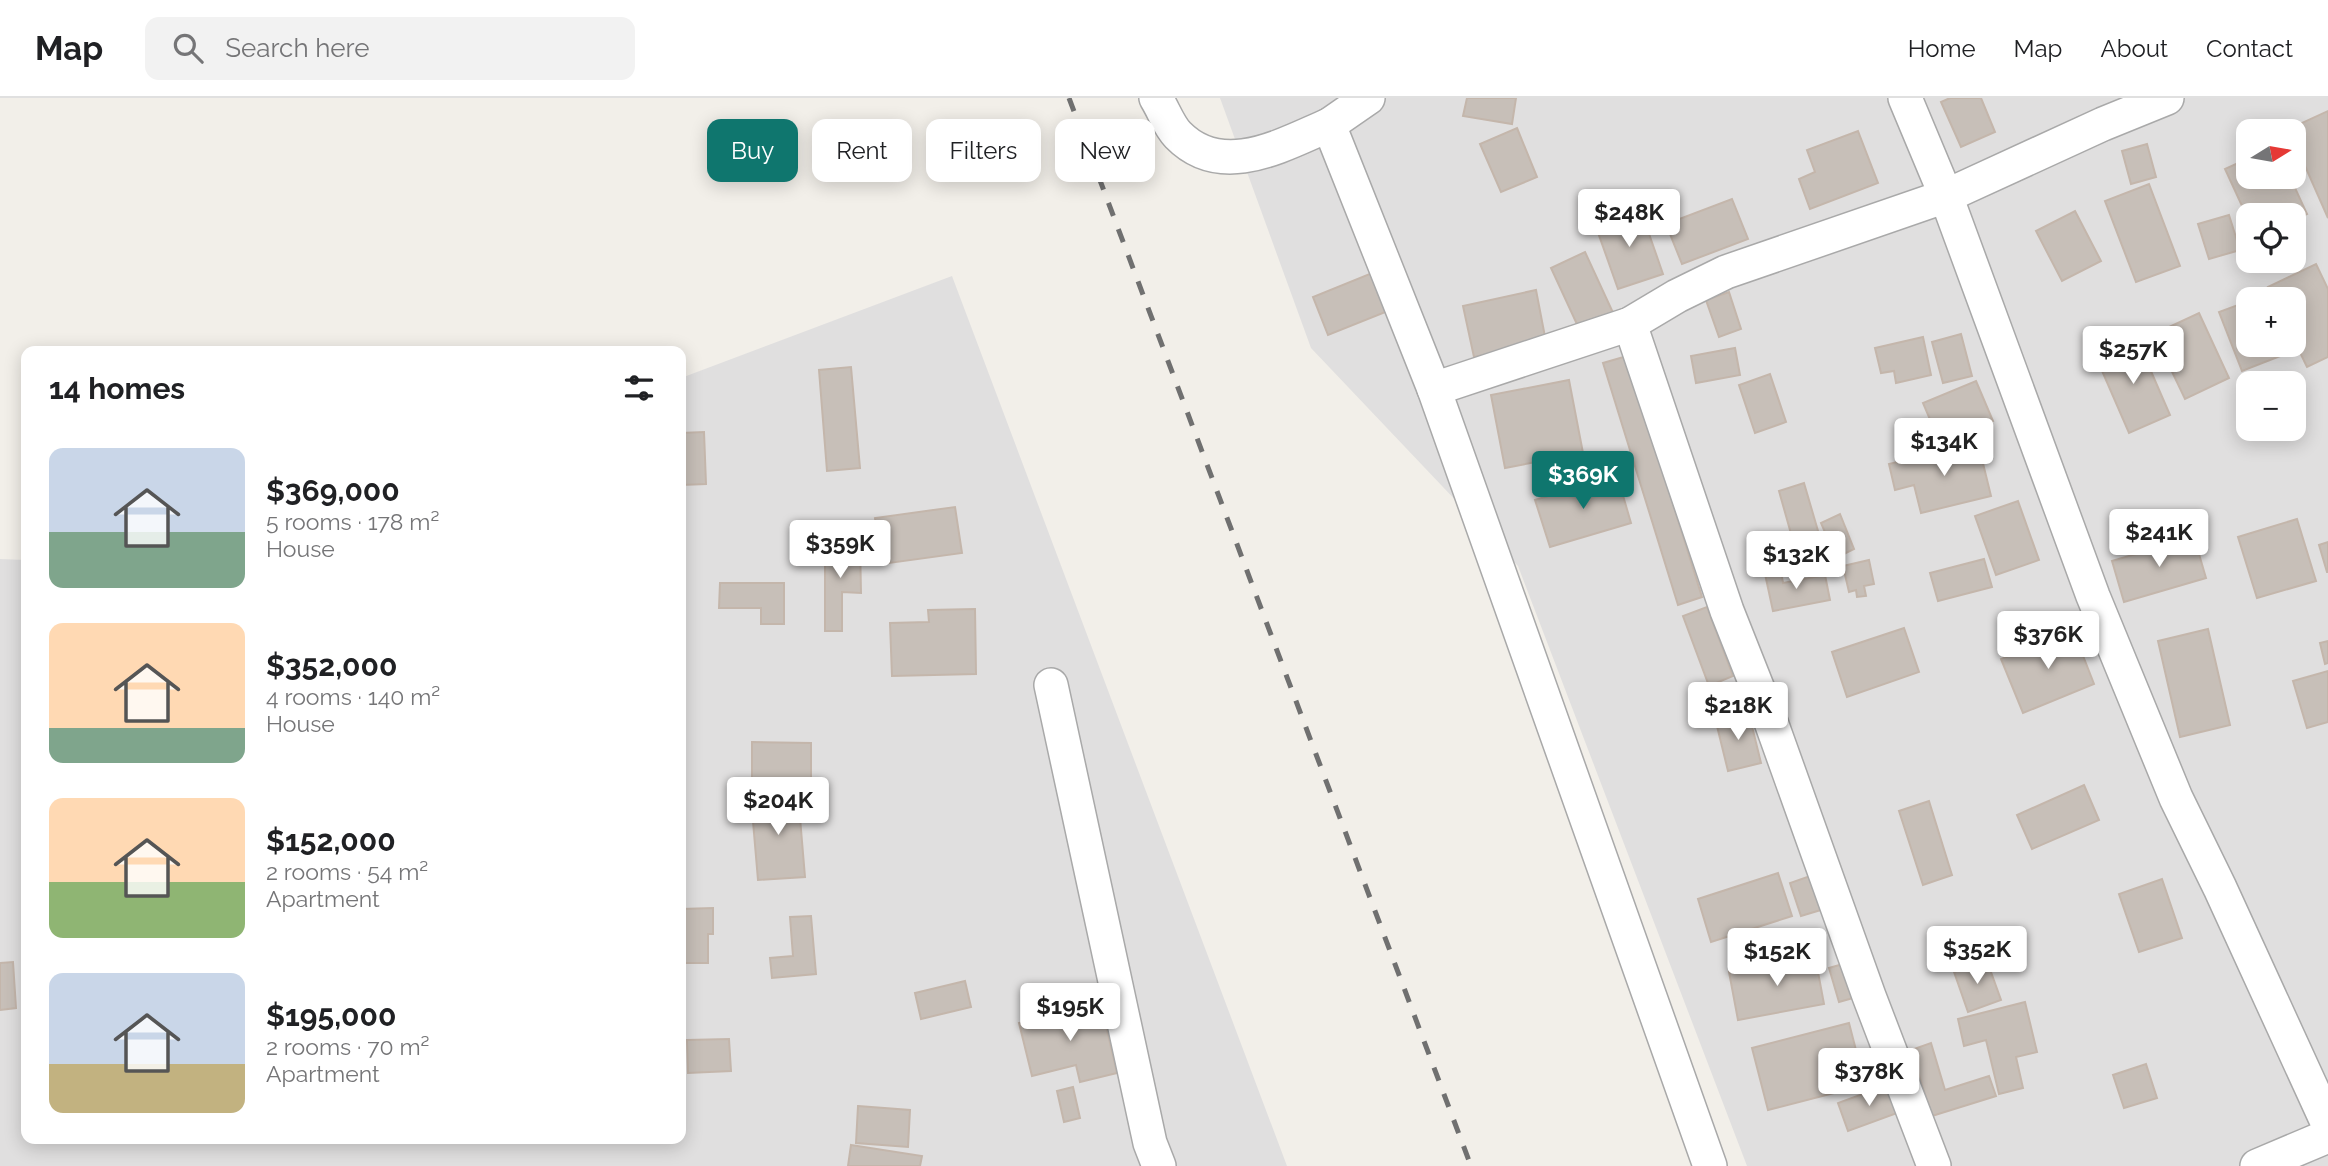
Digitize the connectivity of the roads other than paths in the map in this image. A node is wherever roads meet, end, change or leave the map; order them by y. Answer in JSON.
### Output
{"nodes":[{"id":1,"x":1156,"y":98,"type":"edge"},
{"id":2,"x":1368,"y":98,"type":"edge"},
{"id":3,"x":1905,"y":98,"type":"edge"},
{"id":4,"x":2166,"y":98,"type":"edge"},
{"id":5,"x":1329,"y":125,"type":"junction"},
{"id":6,"x":1946,"y":196,"type":"junction"},
{"id":7,"x":1630,"y":324,"type":"junction"},
{"id":8,"x":1434,"y":389,"type":"junction"},
{"id":9,"x":1051,"y":685,"type":"dead end"},
{"id":10,"x":2328,"y":1124,"type":"edge"},
{"id":11,"x":2328,"y":1136,"type":"edge"},
{"id":12,"x":1159,"y":1166,"type":"edge"},
{"id":13,"x":1710,"y":1166,"type":"edge"},
{"id":14,"x":1934,"y":1166,"type":"edge"},
{"id":15,"x":2257,"y":1166,"type":"edge"}],
"edges":[{"from":1,"to":5,"type":"street"},
{"from":2,"to":5,"type":"street"},
{"from":3,"to":6,"type":"street"},
{"from":4,"to":6,"type":"street"},
{"from":5,"to":8,"type":"street"},
{"from":6,"to":7,"type":"street"},
{"from":6,"to":10,"type":"street"},
{"from":7,"to":8,"type":"street"},
{"from":7,"to":14,"type":"street"},
{"from":8,"to":13,"type":"street"},
{"from":9,"to":12,"type":"street"},
{"from":11,"to":15,"type":"street"}]}
